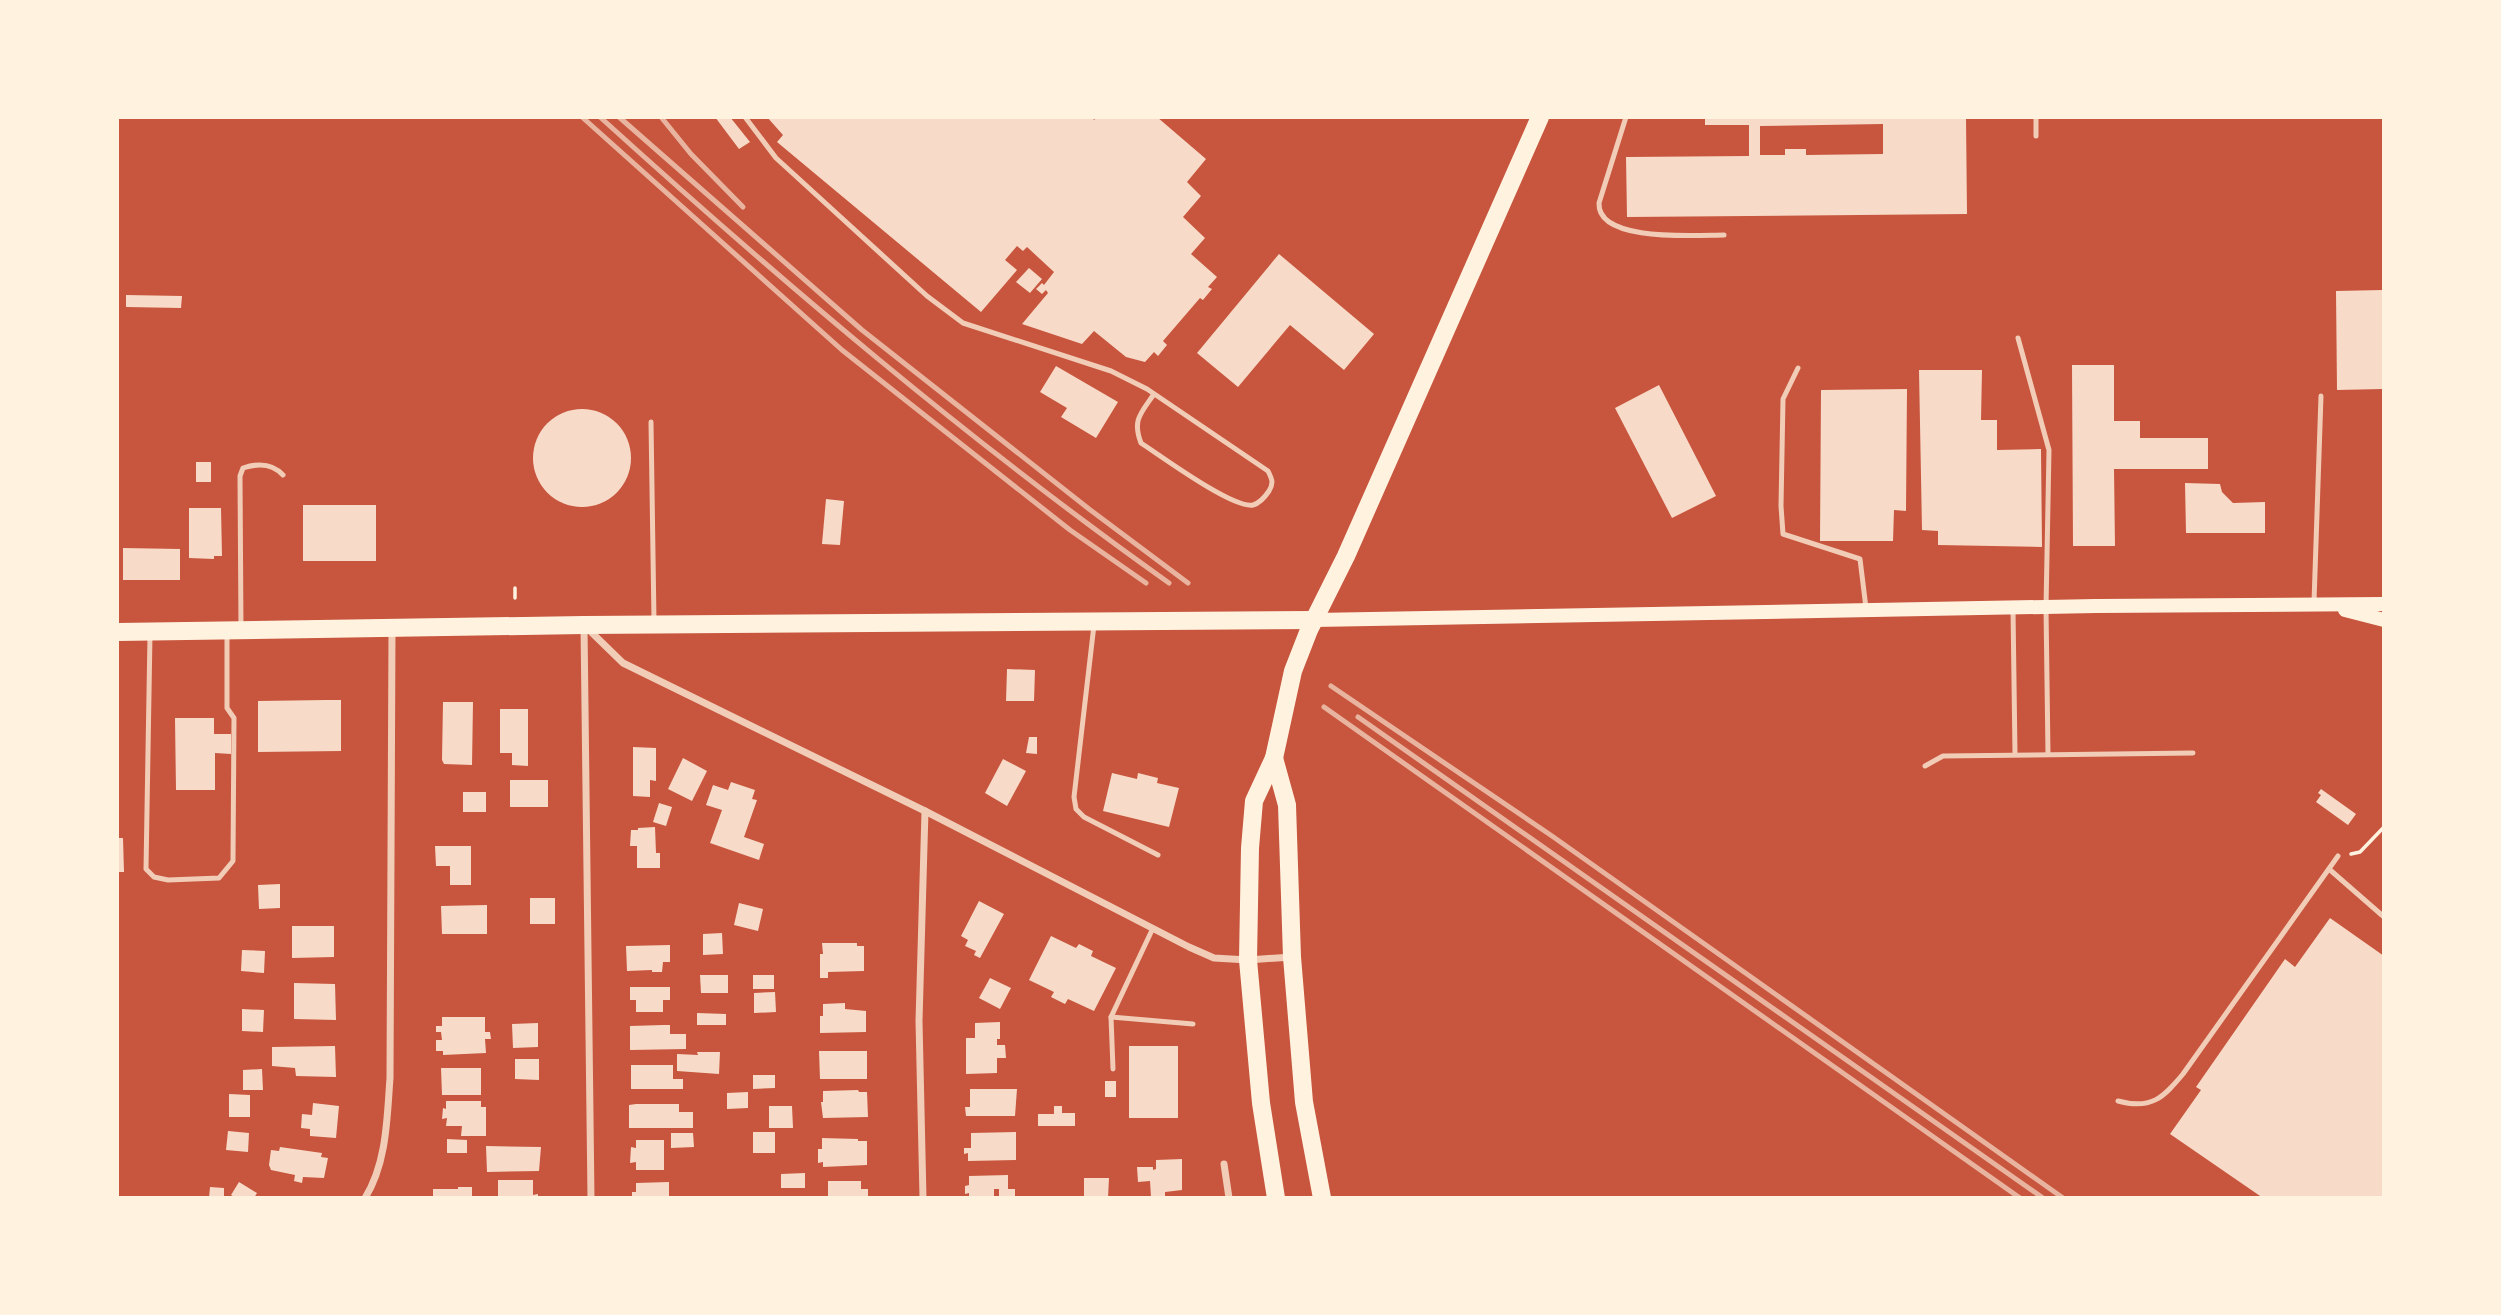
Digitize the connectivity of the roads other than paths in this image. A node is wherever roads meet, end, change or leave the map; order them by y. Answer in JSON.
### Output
{"nodes":[{"id":1,"x":745,"y":117,"type":"edge"},
{"id":2,"x":1540,"y":117,"type":"edge"},
{"id":3,"x":1626,"y":117,"type":"edge"},
{"id":4,"x":2036,"y":117,"type":"edge"},
{"id":5,"x":2036,"y":136,"type":"dead end"},
{"id":6,"x":1724,"y":235,"type":"dead end"},
{"id":7,"x":2018,"y":338,"type":"dead end"},
{"id":8,"x":1798,"y":368,"type":"dead end"},
{"id":9,"x":1154,"y":394,"type":"junction"},
{"id":10,"x":2321,"y":396,"type":"dead end"},
{"id":11,"x":651,"y":422,"type":"dead end"},
{"id":12,"x":283,"y":475,"type":"dead end"},
{"id":13,"x":2384,"y":604,"type":"edge"},
{"id":14,"x":2320,"y":606,"type":"junction"},
{"id":15,"x":2046,"y":608,"type":"junction"},
{"id":16,"x":2013,"y":609,"type":"junction"},
{"id":17,"x":1867,"y":611,"type":"junction"},
{"id":18,"x":1314,"y":620,"type":"junction"},
{"id":19,"x":2384,"y":620,"type":"edge"},
{"id":20,"x":1094,"y":622,"type":"junction"},
{"id":21,"x":584,"y":625,"type":"junction"},
{"id":22,"x":654,"y":625,"type":"junction"},
{"id":23,"x":392,"y":628,"type":"junction"},
{"id":24,"x":117,"y":632,"type":"edge"},
{"id":25,"x":150,"y":632,"type":"junction"},
{"id":26,"x":234,"y":632,"type":"junction"},
{"id":27,"x":2193,"y":753,"type":"dead end"},
{"id":28,"x":2015,"y":754,"type":"junction"},
{"id":29,"x":2048,"y":754,"type":"junction"},
{"id":30,"x":1274,"y":758,"type":"junction"},
{"id":31,"x":1925,"y":766,"type":"dead end"},
{"id":32,"x":925,"y":811,"type":"junction"},
{"id":33,"x":1158,"y":855,"type":"dead end"},
{"id":34,"x":2338,"y":856,"type":"road end"},
{"id":35,"x":2329,"y":869,"type":"junction"},
{"id":36,"x":2384,"y":917,"type":"edge"},
{"id":37,"x":1153,"y":928,"type":"junction"},
{"id":38,"x":1292,"y":957,"type":"junction"},
{"id":39,"x":1248,"y":960,"type":"junction"},
{"id":40,"x":1111,"y":1017,"type":"junction"},
{"id":41,"x":1193,"y":1024,"type":"dead end"},
{"id":42,"x":1113,"y":1069,"type":"dead end"},
{"id":43,"x":2118,"y":1101,"type":"dead end"},
{"id":44,"x":1224,"y":1164,"type":"dead end"},
{"id":45,"x":365,"y":1198,"type":"edge"},
{"id":46,"x":591,"y":1198,"type":"edge"},
{"id":47,"x":923,"y":1198,"type":"edge"},
{"id":48,"x":1229,"y":1198,"type":"edge"},
{"id":49,"x":1276,"y":1198,"type":"edge"},
{"id":50,"x":1322,"y":1198,"type":"edge"}],
"edges":[{"from":1,"to":9,"type":"lane"},
{"from":2,"to":18,"type":"main road"},
{"from":3,"to":6,"type":"lane"},
{"from":4,"to":5,"type":"lane"},
{"from":7,"to":15,"type":"lane"},
{"from":8,"to":17,"type":"lane"},
{"from":9,"to":9,"type":"lane"},
{"from":10,"to":14,"type":"lane"},
{"from":11,"to":22,"type":"lane"},
{"from":12,"to":26,"type":"lane"},
{"from":13,"to":14,"type":"main road"},
{"from":14,"to":15,"type":"main road"},
{"from":14,"to":19,"type":"main road"},
{"from":15,"to":16,"type":"main road"},
{"from":15,"to":29,"type":"lane"},
{"from":16,"to":17,"type":"main road"},
{"from":16,"to":28,"type":"lane"},
{"from":17,"to":18,"type":"main road"},
{"from":18,"to":20,"type":"main road"},
{"from":18,"to":30,"type":"main road"},
{"from":20,"to":22,"type":"main road"},
{"from":20,"to":33,"type":"lane"},
{"from":21,"to":22,"type":"main road"},
{"from":21,"to":23,"type":"main road"},
{"from":21,"to":32,"type":"street"},
{"from":21,"to":46,"type":"street"},
{"from":23,"to":26,"type":"main road"},
{"from":23,"to":45,"type":"street"},
{"from":24,"to":25,"type":"main road"},
{"from":25,"to":26,"type":"main road"},
{"from":25,"to":26,"type":"lane"},
{"from":27,"to":29,"type":"lane"},
{"from":28,"to":29,"type":"lane"},
{"from":28,"to":31,"type":"lane"},
{"from":30,"to":38,"type":"main road"},
{"from":30,"to":39,"type":"main road"},
{"from":32,"to":37,"type":"street"},
{"from":32,"to":47,"type":"street"},
{"from":34,"to":35,"type":"lane"},
{"from":35,"to":36,"type":"lane"},
{"from":35,"to":43,"type":"lane"},
{"from":37,"to":39,"type":"street"},
{"from":37,"to":40,"type":"lane"},
{"from":38,"to":39,"type":"street"},
{"from":38,"to":50,"type":"main road"},
{"from":39,"to":49,"type":"main road"},
{"from":40,"to":41,"type":"lane"},
{"from":40,"to":42,"type":"lane"},
{"from":44,"to":48,"type":"street"}]}
